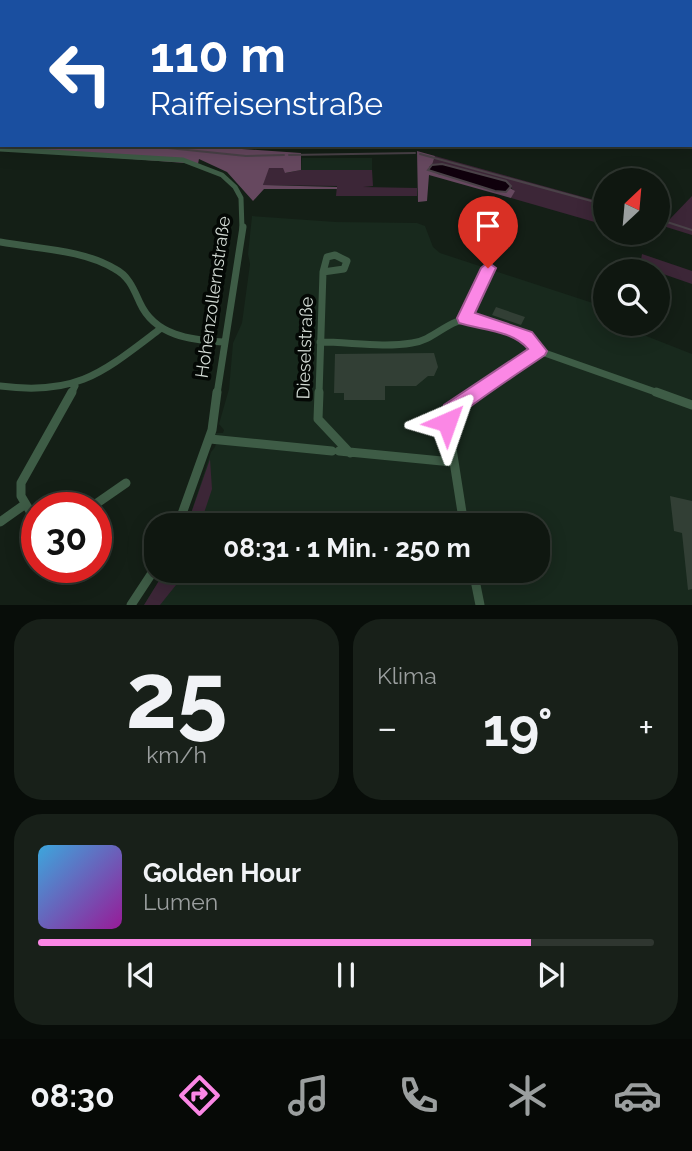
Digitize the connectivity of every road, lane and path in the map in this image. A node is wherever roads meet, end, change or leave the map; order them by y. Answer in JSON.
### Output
{"nodes":[{"id":1,"x":0,"y":149,"type":"edge"},
{"id":2,"x":0,"y":242,"type":"edge"},
{"id":3,"x":488,"y":268,"type":"dead end"},
{"id":4,"x":323,"y":272,"type":"dead end"},
{"id":5,"x":465,"y":318,"type":"junction"},
{"id":6,"x":160,"y":329,"type":"junction"},
{"id":7,"x":223,"y":342,"type":"junction"},
{"id":8,"x":320,"y":342,"type":"junction"},
{"id":9,"x":539,"y":351,"type":"junction"},
{"id":10,"x":0,"y":386,"type":"edge"},
{"id":11,"x":75,"y":386,"type":"junction"},
{"id":12,"x":692,"y":405,"type":"edge"},
{"id":13,"x":210,"y":439,"type":"junction"},
{"id":14,"x":350,"y":453,"type":"junction"},
{"id":15,"x":452,"y":462,"type":"junction"},
{"id":16,"x":126,"y":484,"type":"dead end"},
{"id":17,"x":112,"y":493,"type":"edge"},
{"id":18,"x":21,"y":498,"type":"edge"},
{"id":19,"x":21,"y":507,"type":"edge"},
{"id":20,"x":182,"y":513,"type":"edge"},
{"id":21,"x":462,"y":513,"type":"edge"},
{"id":22,"x":0,"y":522,"type":"edge"},
{"id":23,"x":145,"y":583,"type":"edge"},
{"id":24,"x":476,"y":583,"type":"edge"},
{"id":25,"x":131,"y":605,"type":"edge"},
{"id":26,"x":480,"y":605,"type":"edge"}],
"edges":[{"from":1,"to":7,"type":"street","name":"Hohenzollernstraße"},
{"from":2,"to":6,"type":"street"},
{"from":3,"to":5,"type":"street"},
{"from":4,"to":8,"type":"street","name":"Dieselstraße"},
{"from":5,"to":8,"type":"street"},
{"from":5,"to":9,"type":"street"},
{"from":6,"to":7,"type":"street"},
{"from":6,"to":11,"type":"street"},
{"from":7,"to":13,"type":"street","name":"Hohenzollernstraße"},
{"from":8,"to":14,"type":"street","name":"Dieselstraße"},
{"from":9,"to":12,"type":"street"},
{"from":9,"to":15,"type":"street"},
{"from":10,"to":11,"type":"street"},
{"from":11,"to":18,"type":"street"},
{"from":13,"to":14,"type":"street"},
{"from":13,"to":20,"type":"street","name":"Hohenzollernstraße"},
{"from":14,"to":15,"type":"street"},
{"from":15,"to":21,"type":"street"},
{"from":16,"to":17,"type":"street"},
{"from":19,"to":22,"type":"street"},
{"from":23,"to":25,"type":"street"},
{"from":24,"to":26,"type":"street"}]}
